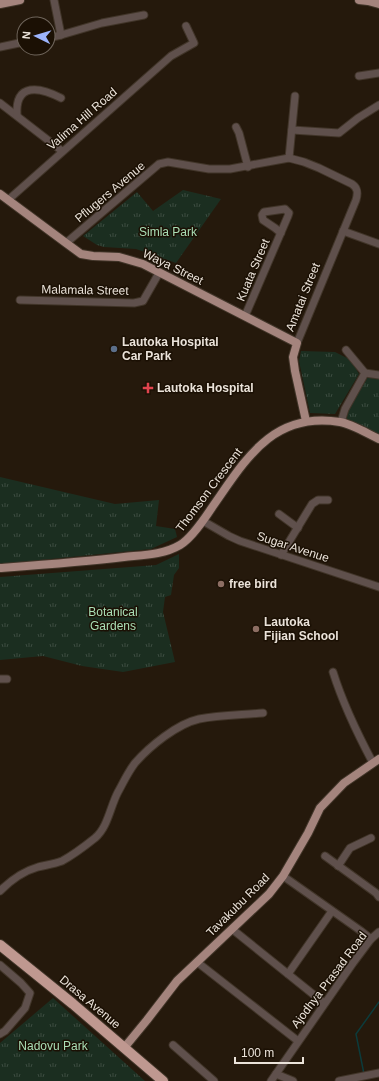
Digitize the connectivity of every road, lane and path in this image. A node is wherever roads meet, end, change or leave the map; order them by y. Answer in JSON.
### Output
{"nodes":[{"id":1,"x":20,"y":0,"type":"edge"},
{"id":2,"x":54,"y":0,"type":"edge"},
{"id":3,"x":359,"y":0,"type":"edge"},
{"id":4,"x":0,"y":4,"type":"edge"},
{"id":5,"x":379,"y":4,"type":"edge"},
{"id":6,"x":144,"y":16,"type":"dead end"},
{"id":7,"x":186,"y":26,"type":"dead end"},
{"id":8,"x":61,"y":35,"type":"junction"},
{"id":9,"x":56,"y":36,"type":"edge"},
{"id":10,"x":16,"y":44,"type":"edge"},
{"id":11,"x":0,"y":47,"type":"edge"},
{"id":12,"x":379,"y":73,"type":"edge"},
{"id":13,"x":359,"y":76,"type":"dead end"},
{"id":14,"x":295,"y":96,"type":"dead end"},
{"id":15,"x":61,"y":98,"type":"dead end"},
{"id":16,"x":0,"y":103,"type":"edge"},
{"id":17,"x":379,"y":105,"type":"edge"},
{"id":18,"x":17,"y":115,"type":"junction"},
{"id":19,"x":236,"y":127,"type":"dead end"},
{"id":20,"x":292,"y":130,"type":"junction"},
{"id":21,"x":62,"y":151,"type":"junction"},
{"id":22,"x":289,"y":158,"type":"junction"},
{"id":23,"x":248,"y":166,"type":"junction"},
{"id":24,"x":355,"y":187,"type":"joint"},
{"id":25,"x":0,"y":194,"type":"edge"},
{"id":26,"x":8,"y":200,"type":"junction"},
{"id":27,"x":344,"y":231,"type":"junction"},
{"id":28,"x":280,"y":233,"type":"dead end"},
{"id":29,"x":66,"y":243,"type":"junction"},
{"id":30,"x":379,"y":244,"type":"edge"},
{"id":31,"x":159,"y":273,"type":"junction"},
{"id":32,"x":20,"y":300,"type":"dead end"},
{"id":33,"x":245,"y":316,"type":"junction"},
{"id":34,"x":297,"y":343,"type":"junction"},
{"id":35,"x":346,"y":350,"type":"dead end"},
{"id":36,"x":365,"y":373,"type":"junction"},
{"id":37,"x":379,"y":375,"type":"edge"},
{"id":38,"x":306,"y":421,"type":"junction"},
{"id":39,"x":341,"y":422,"type":"junction"},
{"id":40,"x":379,"y":439,"type":"edge"},
{"id":41,"x":328,"y":500,"type":"dead end"},
{"id":42,"x":279,"y":514,"type":"dead end"},
{"id":43,"x":203,"y":521,"type":"junction"},
{"id":44,"x":298,"y":528,"type":"junction"},
{"id":45,"x":281,"y":555,"type":"junction"},
{"id":46,"x":0,"y":568,"type":"edge"},
{"id":47,"x":379,"y":587,"type":"edge"},
{"id":48,"x":333,"y":672,"type":"dead end"},
{"id":49,"x":263,"y":713,"type":"dead end"},
{"id":50,"x":376,"y":761,"type":"edge"},
{"id":51,"x":371,"y":838,"type":"dead end"},
{"id":52,"x":325,"y":856,"type":"dead end"},
{"id":53,"x":338,"y":866,"type":"junction"},
{"id":54,"x":283,"y":876,"type":"junction"},
{"id":55,"x":0,"y":891,"type":"edge"},
{"id":56,"x":379,"y":897,"type":"edge"},
{"id":57,"x":332,"y":911,"type":"junction"},
{"id":58,"x":232,"y":928,"type":"junction"},
{"id":59,"x":379,"y":932,"type":"edge"},
{"id":60,"x":371,"y":939,"type":"junction"},
{"id":61,"x":0,"y":945,"type":"edge"},
{"id":62,"x":197,"y":962,"type":"junction"},
{"id":63,"x":0,"y":965,"type":"edge"},
{"id":64,"x":288,"y":974,"type":"junction"},
{"id":65,"x":324,"y":1003,"type":"junction"},
{"id":66,"x":0,"y":1034,"type":"edge"},
{"id":67,"x":298,"y":1041,"type":"junction"},
{"id":68,"x":173,"y":1046,"type":"dead end"},
{"id":69,"x":124,"y":1048,"type":"junction"},
{"id":70,"x":276,"y":1074,"type":"junction"},
{"id":71,"x":378,"y":1074,"type":"edge"},
{"id":72,"x":163,"y":1081,"type":"edge"},
{"id":73,"x":214,"y":1081,"type":"edge"},
{"id":74,"x":271,"y":1081,"type":"edge"},
{"id":75,"x":293,"y":1081,"type":"edge"},
{"id":76,"x":339,"y":1081,"type":"edge"}],
"edges":[{"from":1,"to":4,"type":"main road"},
{"from":2,"to":8,"type":"street"},
{"from":3,"to":5,"type":"main road"},
{"from":6,"to":8,"type":"street"},
{"from":7,"to":21,"type":"street","name":"Valima Hill Road"},
{"from":8,"to":9,"type":"street"},
{"from":10,"to":11,"type":"street"},
{"from":12,"to":13,"type":"street"},
{"from":14,"to":20,"type":"street"},
{"from":15,"to":18,"type":"street"},
{"from":16,"to":18,"type":"street"},
{"from":17,"to":20,"type":"street"},
{"from":18,"to":21,"type":"street"},
{"from":19,"to":23,"type":"street"},
{"from":20,"to":22,"type":"street"},
{"from":21,"to":26,"type":"street","name":"Valima Hill Road"},
{"from":22,"to":23,"type":"street","name":"Pflugers Avenue"},
{"from":22,"to":24,"type":"street","name":"Pflugers Avenue"},
{"from":23,"to":29,"type":"street","name":"Pflugers Avenue"},
{"from":24,"to":27,"type":"street","name":"Amatai Street"},
{"from":25,"to":26,"type":"main road","name":"Waya Street"},
{"from":26,"to":29,"type":"main road","name":"Waya Street"},
{"from":27,"to":30,"type":"street"},
{"from":27,"to":34,"type":"street","name":"Amatai Street"},
{"from":28,"to":33,"type":"street","name":"Kuata Street"},
{"from":29,"to":31,"type":"main road","name":"Waya Street"},
{"from":31,"to":32,"type":"street","name":"Malamala Street"},
{"from":31,"to":33,"type":"main road","name":"Waya Street"},
{"from":33,"to":34,"type":"main road","name":"Waya Street"},
{"from":34,"to":38,"type":"main road","name":"Amatai Street"},
{"from":35,"to":36,"type":"street"},
{"from":36,"to":37,"type":"street"},
{"from":36,"to":39,"type":"street"},
{"from":38,"to":39,"type":"main road","name":"Thomson Crescent"},
{"from":38,"to":43,"type":"main road","name":"Thomson Crescent"},
{"from":39,"to":40,"type":"main road","name":"Thomson Crescent"},
{"from":41,"to":44,"type":"street"},
{"from":42,"to":44,"type":"street"},
{"from":43,"to":45,"type":"street","name":"Sugar Avenue"},
{"from":43,"to":46,"type":"main road","name":"Thomson Crescent"},
{"from":44,"to":45,"type":"street"},
{"from":45,"to":47,"type":"street","name":"Sugar Avenue"},
{"from":48,"to":50,"type":"street"},
{"from":49,"to":55,"type":"street"},
{"from":50,"to":54,"type":"main road","name":"Tavakubu Road"},
{"from":51,"to":53,"type":"street"},
{"from":52,"to":53,"type":"street"},
{"from":53,"to":56,"type":"street"},
{"from":54,"to":57,"type":"street"},
{"from":54,"to":58,"type":"main road","name":"Tavakubu Road"},
{"from":57,"to":60,"type":"street"},
{"from":57,"to":64,"type":"street"},
{"from":58,"to":62,"type":"main road","name":"Tavakubu Road"},
{"from":58,"to":64,"type":"street"},
{"from":59,"to":60,"type":"street","name":"Ajodhya Prasad Road"},
{"from":60,"to":65,"type":"street","name":"Ajodhya Prasad Road"},
{"from":61,"to":69,"type":"highway","name":"Drasa Avenue"},
{"from":62,"to":67,"type":"street"},
{"from":62,"to":69,"type":"main road","name":"Tavakubu Road"},
{"from":63,"to":66,"type":"street"},
{"from":64,"to":65,"type":"street"},
{"from":65,"to":67,"type":"street","name":"Ajodhya Prasad Road"},
{"from":67,"to":70,"type":"street","name":"Ajodhya Prasad Road"},
{"from":68,"to":73,"type":"street"},
{"from":69,"to":72,"type":"highway","name":"Drasa Avenue"},
{"from":70,"to":74,"type":"street","name":"Ajodhya Prasad Road"},
{"from":70,"to":75,"type":"street"},
{"from":71,"to":76,"type":"street"}]}
